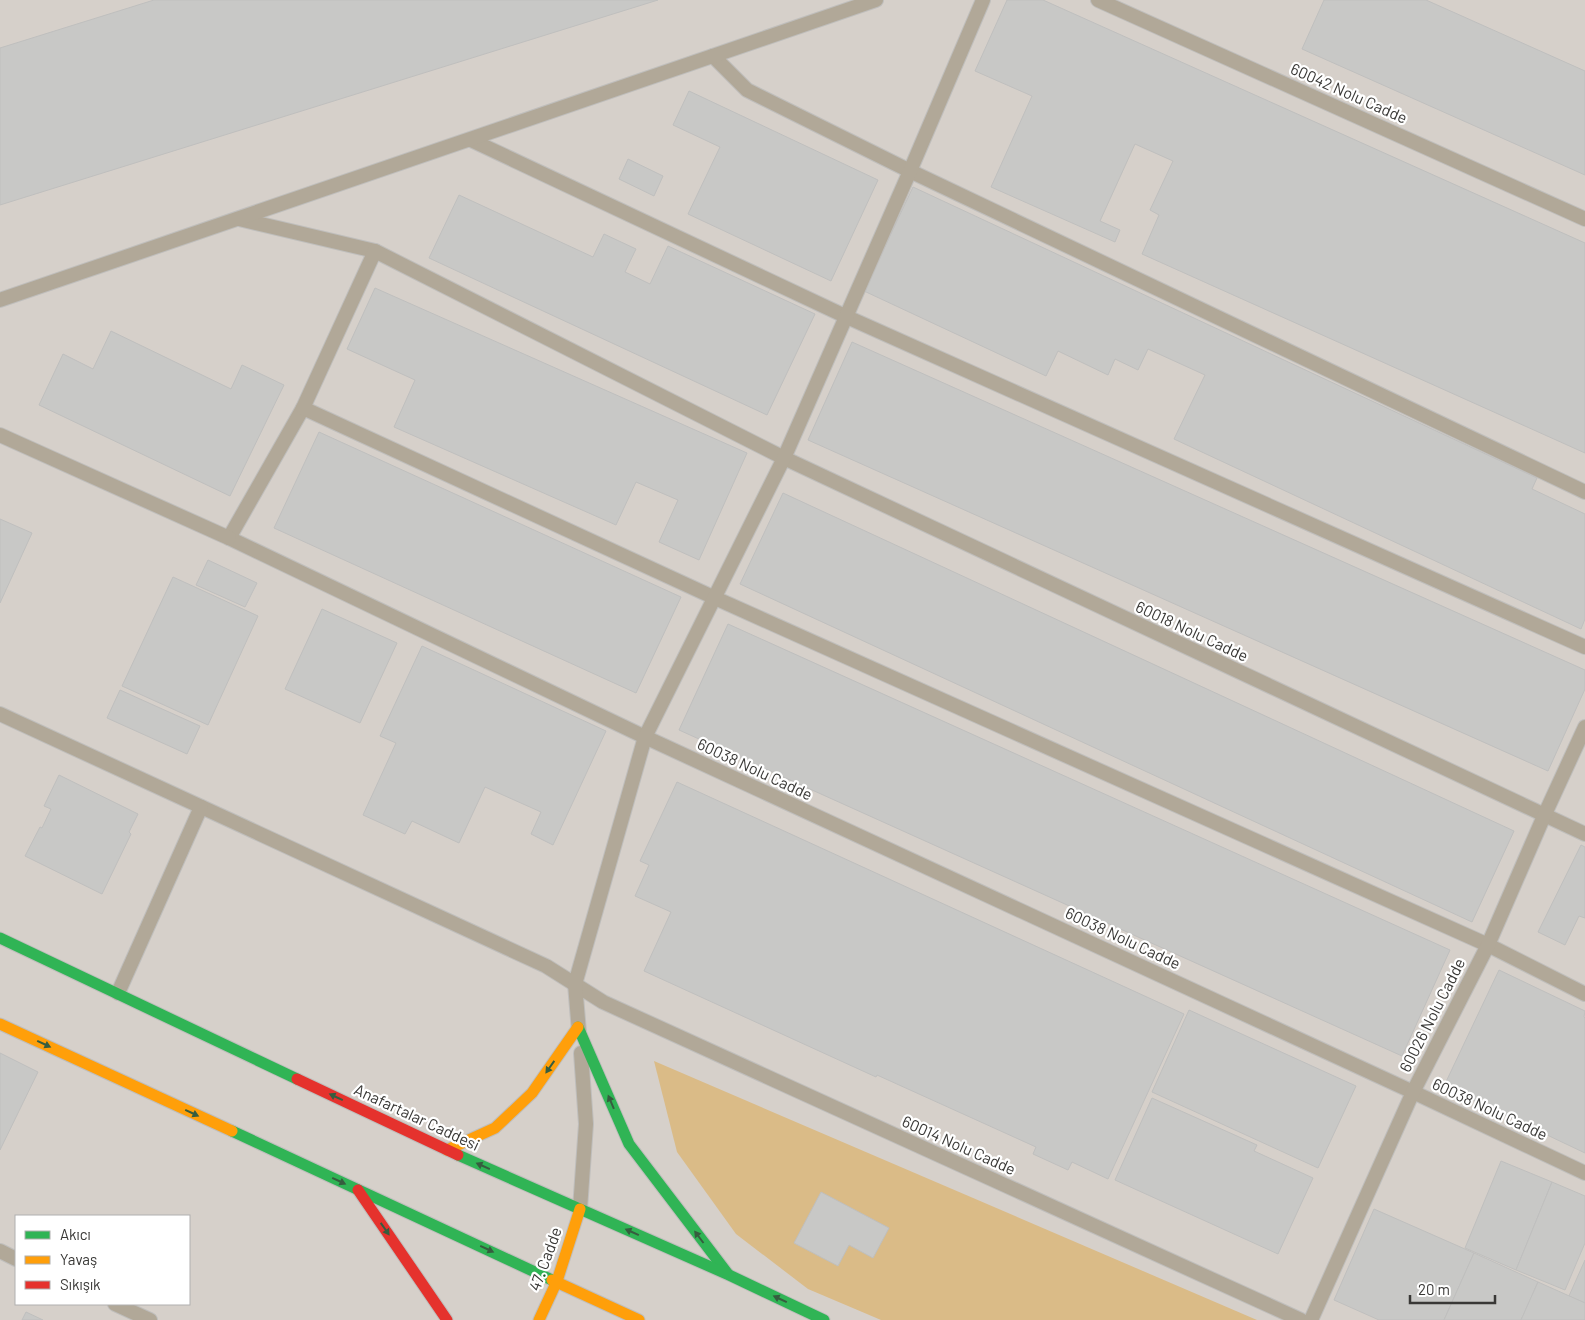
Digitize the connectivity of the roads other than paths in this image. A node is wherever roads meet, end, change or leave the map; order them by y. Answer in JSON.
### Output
{"nodes":[{"id":1,"x":876,"y":0,"type":"edge"},
{"id":2,"x":983,"y":0,"type":"edge"},
{"id":3,"x":1098,"y":0,"type":"edge"},
{"id":4,"x":713,"y":56,"type":"junction"},
{"id":5,"x":471,"y":140,"type":"junction"},
{"id":6,"x":910,"y":171,"type":"junction"},
{"id":7,"x":239,"y":218,"type":"junction"},
{"id":8,"x":1585,"y":219,"type":"edge"},
{"id":9,"x":375,"y":251,"type":"junction"},
{"id":10,"x":0,"y":300,"type":"edge"},
{"id":11,"x":847,"y":317,"type":"junction"},
{"id":12,"x":303,"y":408,"type":"junction"},
{"id":13,"x":0,"y":435,"type":"edge"},
{"id":14,"x":784,"y":458,"type":"junction"},
{"id":15,"x":1585,"y":492,"type":"edge"},
{"id":16,"x":229,"y":538,"type":"junction"},
{"id":17,"x":715,"y":598,"type":"junction"},
{"id":18,"x":1585,"y":647,"type":"edge"},
{"id":19,"x":0,"y":714,"type":"edge"},
{"id":20,"x":1585,"y":727,"type":"edge"},
{"id":21,"x":645,"y":737,"type":"junction"},
{"id":22,"x":201,"y":807,"type":"junction"},
{"id":23,"x":1544,"y":816,"type":"junction"},
{"id":24,"x":1585,"y":834,"type":"edge"},
{"id":25,"x":0,"y":938,"type":"edge"},
{"id":26,"x":1488,"y":945,"type":"junction"},
{"id":27,"x":575,"y":984,"type":"junction"},
{"id":28,"x":118,"y":993,"type":"junction"},
{"id":29,"x":1585,"y":994,"type":"edge"},
{"id":30,"x":0,"y":1024,"type":"edge"},
{"id":31,"x":578,"y":1027,"type":"junction"},
{"id":32,"x":1414,"y":1092,"type":"junction"},
{"id":33,"x":447,"y":1150,"type":"junction"},
{"id":34,"x":1585,"y":1173,"type":"edge"},
{"id":35,"x":357,"y":1189,"type":"junction"},
{"id":36,"x":580,"y":1210,"type":"junction"},
{"id":37,"x":0,"y":1251,"type":"edge"},
{"id":38,"x":15,"y":1258,"type":"edge"},
{"id":39,"x":729,"y":1276,"type":"junction"},
{"id":40,"x":557,"y":1281,"type":"junction"},
{"id":41,"x":117,"y":1305,"type":"edge"},
{"id":42,"x":150,"y":1320,"type":"edge"},
{"id":43,"x":448,"y":1320,"type":"edge"},
{"id":44,"x":539,"y":1320,"type":"edge"},
{"id":45,"x":639,"y":1320,"type":"edge"},
{"id":46,"x":824,"y":1320,"type":"edge"},
{"id":47,"x":1301,"y":1320,"type":"edge"},
{"id":48,"x":1312,"y":1320,"type":"edge"}],
"edges":[{"from":1,"to":4,"type":"lane"},
{"from":2,"to":6,"type":"lane"},
{"from":3,"to":8,"type":"lane","name":"60042 Nolu Cadde"},
{"from":4,"to":5,"type":"lane"},
{"from":4,"to":6,"type":"lane"},
{"from":5,"to":7,"type":"lane"},
{"from":5,"to":11,"type":"lane"},
{"from":6,"to":11,"type":"lane"},
{"from":6,"to":15,"type":"lane"},
{"from":7,"to":9,"type":"lane","name":"60018 Nolu Cadde"},
{"from":7,"to":10,"type":"lane"},
{"from":9,"to":12,"type":"lane"},
{"from":9,"to":14,"type":"lane","name":"60018 Nolu Cadde"},
{"from":11,"to":14,"type":"lane"},
{"from":11,"to":18,"type":"lane"},
{"from":12,"to":16,"type":"lane"},
{"from":12,"to":17,"type":"lane"},
{"from":13,"to":16,"type":"lane","name":"60038 Nolu Cadde"},
{"from":14,"to":17,"type":"lane"},
{"from":14,"to":23,"type":"lane","name":"60018 Nolu Cadde"},
{"from":16,"to":21,"type":"lane","name":"60038 Nolu Cadde"},
{"from":17,"to":21,"type":"lane"},
{"from":17,"to":26,"type":"lane"},
{"from":19,"to":22,"type":"lane","name":"60014 Nolu Cadde"},
{"from":20,"to":23,"type":"lane","name":"60026 Nolu Cadde"},
{"from":21,"to":27,"type":"lane"},
{"from":21,"to":32,"type":"lane","name":"60038 Nolu Cadde"},
{"from":22,"to":27,"type":"lane","name":"60014 Nolu Cadde"},
{"from":22,"to":28,"type":"lane"},
{"from":23,"to":24,"type":"lane","name":"60018 Nolu Cadde"},
{"from":23,"to":26,"type":"lane","name":"60026 Nolu Cadde"},
{"from":25,"to":28,"type":"main road","name":"Anafartalar Caddesi"},
{"from":26,"to":29,"type":"lane"},
{"from":26,"to":32,"type":"lane","name":"60026 Nolu Cadde"},
{"from":27,"to":31,"type":"lane"},
{"from":27,"to":47,"type":"lane","name":"60014 Nolu Cadde"},
{"from":33,"to":28,"type":"main road","name":"Anafartalar Caddesi","one_way":true},
{"from":30,"to":35,"type":"main road","one_way":true},
{"from":31,"to":33,"type":"main road","one_way":true},
{"from":31,"to":36,"type":"lane"},
{"from":39,"to":31,"type":"main road","one_way":true},
{"from":32,"to":34,"type":"lane","name":"60038 Nolu Cadde"},
{"from":32,"to":48,"type":"lane","name":"60026 Nolu Cadde"},
{"from":36,"to":33,"type":"main road","name":"Anafartalar Caddesi","one_way":true},
{"from":35,"to":40,"type":"main road","one_way":true},
{"from":35,"to":43,"type":"main road","one_way":true},
{"from":39,"to":36,"type":"main road","name":"Anafartalar Caddesi","one_way":true},
{"from":36,"to":40,"type":"main road","name":"47. Cadde"},
{"from":37,"to":38,"type":"lane"},
{"from":46,"to":39,"type":"main road","name":"Anafartalar Caddesi","one_way":true},
{"from":40,"to":44,"type":"main road","name":"47. Cadde"},
{"from":40,"to":45,"type":"main road"},
{"from":41,"to":42,"type":"lane"}]}
